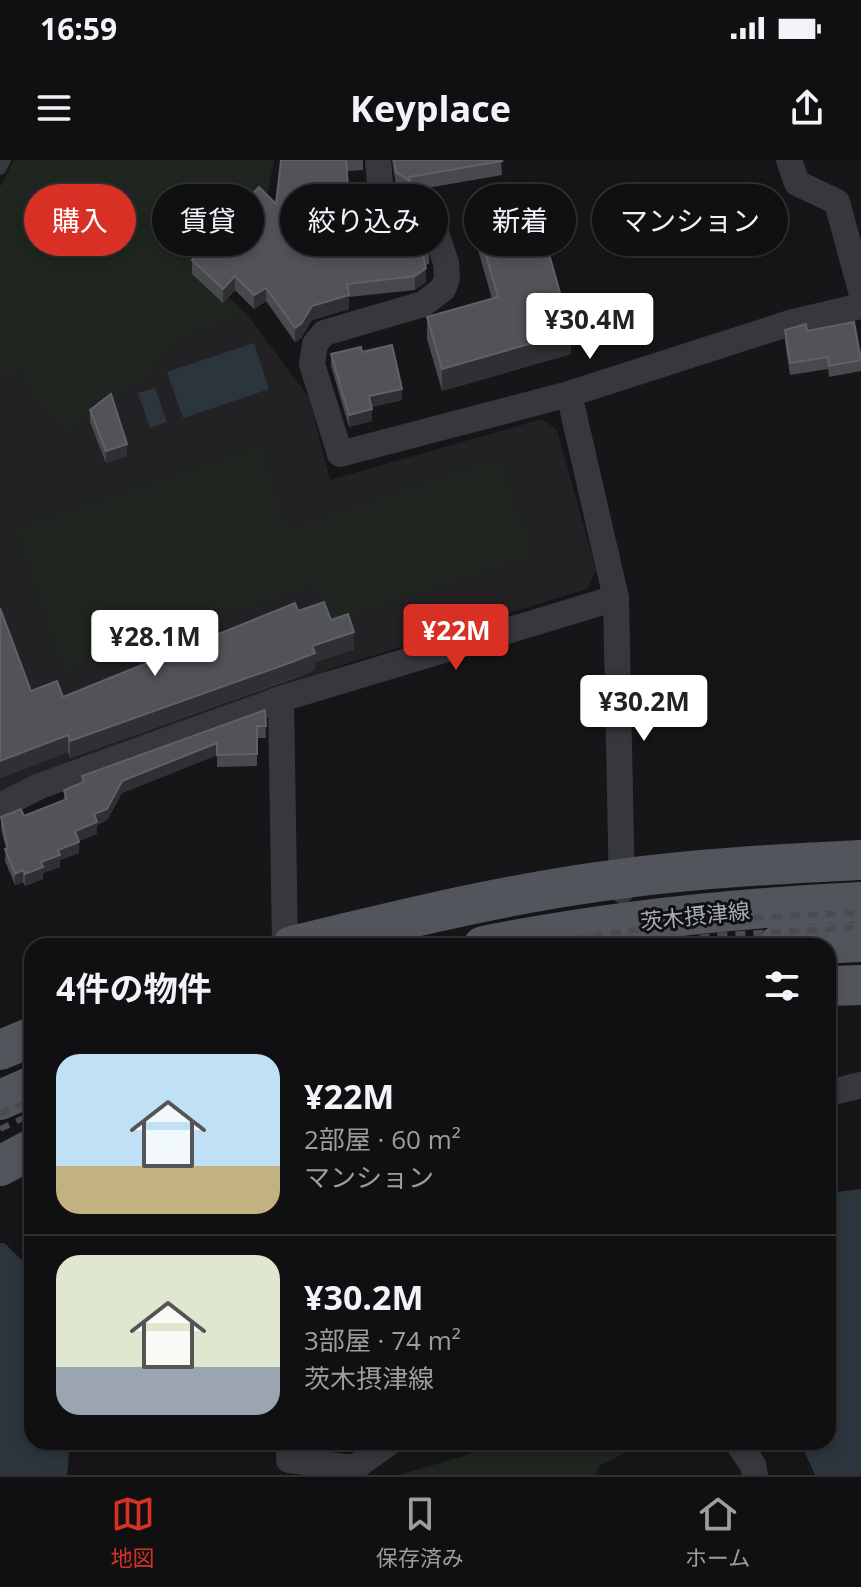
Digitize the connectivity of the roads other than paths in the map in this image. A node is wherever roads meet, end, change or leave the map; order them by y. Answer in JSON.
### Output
{"nodes":[{"id":1,"x":5,"y":160,"type":"edge"},
{"id":2,"x":378,"y":160,"type":"edge"},
{"id":3,"x":789,"y":160,"type":"edge"},
{"id":4,"x":0,"y":169,"type":"edge"},
{"id":5,"x":861,"y":291,"type":"edge"},
{"id":6,"x":861,"y":306,"type":"edge"},
{"id":7,"x":569,"y":394,"type":"junction"},
{"id":8,"x":616,"y":598,"type":"junction"},
{"id":9,"x":281,"y":699,"type":"junction"},
{"id":10,"x":0,"y":806,"type":"edge"},
{"id":11,"x":861,"y":860,"type":"edge"},
{"id":12,"x":861,"y":879,"type":"edge"},
{"id":13,"x":622,"y":884,"type":"junction"},
{"id":14,"x":861,"y":902,"type":"edge"},
{"id":15,"x":285,"y":938,"type":"edge"},
{"id":16,"x":325,"y":938,"type":"edge"},
{"id":17,"x":433,"y":938,"type":"edge"},
{"id":18,"x":531,"y":938,"type":"edge"},
{"id":19,"x":861,"y":942,"type":"edge"},
{"id":20,"x":836,"y":943,"type":"edge"},
{"id":21,"x":861,"y":966,"type":"edge"},
{"id":22,"x":836,"y":968,"type":"edge"},
{"id":23,"x":861,"y":985,"type":"edge"},
{"id":24,"x":836,"y":986,"type":"edge"},
{"id":25,"x":24,"y":1040,"type":"edge"},
{"id":26,"x":0,"y":1050,"type":"edge"},
{"id":27,"x":24,"y":1068,"type":"edge"},
{"id":28,"x":0,"y":1078,"type":"edge"},
{"id":29,"x":861,"y":1085,"type":"edge"},
{"id":30,"x":24,"y":1090,"type":"edge"},
{"id":31,"x":836,"y":1091,"type":"edge"},
{"id":32,"x":0,"y":1100,"type":"edge"},
{"id":33,"x":24,"y":1132,"type":"edge"},
{"id":34,"x":0,"y":1142,"type":"edge"},
{"id":35,"x":24,"y":1153,"type":"edge"},
{"id":36,"x":0,"y":1166,"type":"edge"},
{"id":37,"x":24,"y":1181,"type":"edge"},
{"id":38,"x":0,"y":1192,"type":"edge"},
{"id":39,"x":289,"y":1450,"type":"edge"},
{"id":40,"x":379,"y":1450,"type":"edge"},
{"id":41,"x":743,"y":1450,"type":"edge"},
{"id":42,"x":755,"y":1475,"type":"edge"}],
"edges":[{"from":1,"to":4,"type":"lane"},
{"from":2,"to":7,"type":"street"},
{"from":3,"to":5,"type":"street"},
{"from":6,"to":7,"type":"street"},
{"from":7,"to":8,"type":"street"},
{"from":8,"to":9,"type":"street"},
{"from":8,"to":13,"type":"street"},
{"from":9,"to":10,"type":"street"},
{"from":9,"to":15,"type":"street"},
{"from":11,"to":13,"type":"main road"},
{"from":12,"to":17,"type":"main road"},
{"from":13,"to":16,"type":"main road"},
{"from":14,"to":18,"type":"main road","name":"茨木摂津線"},
{"from":19,"to":20,"type":"main road"},
{"from":21,"to":22,"type":"main road"},
{"from":23,"to":24,"type":"main road"},
{"from":25,"to":26,"type":"main road"},
{"from":27,"to":28,"type":"main road"},
{"from":29,"to":31,"type":"street"},
{"from":30,"to":32,"type":"main road"},
{"from":33,"to":34,"type":"main road"},
{"from":35,"to":36,"type":"main road"},
{"from":37,"to":38,"type":"main road"},
{"from":39,"to":40,"type":"street"},
{"from":41,"to":42,"type":"street"}]}
